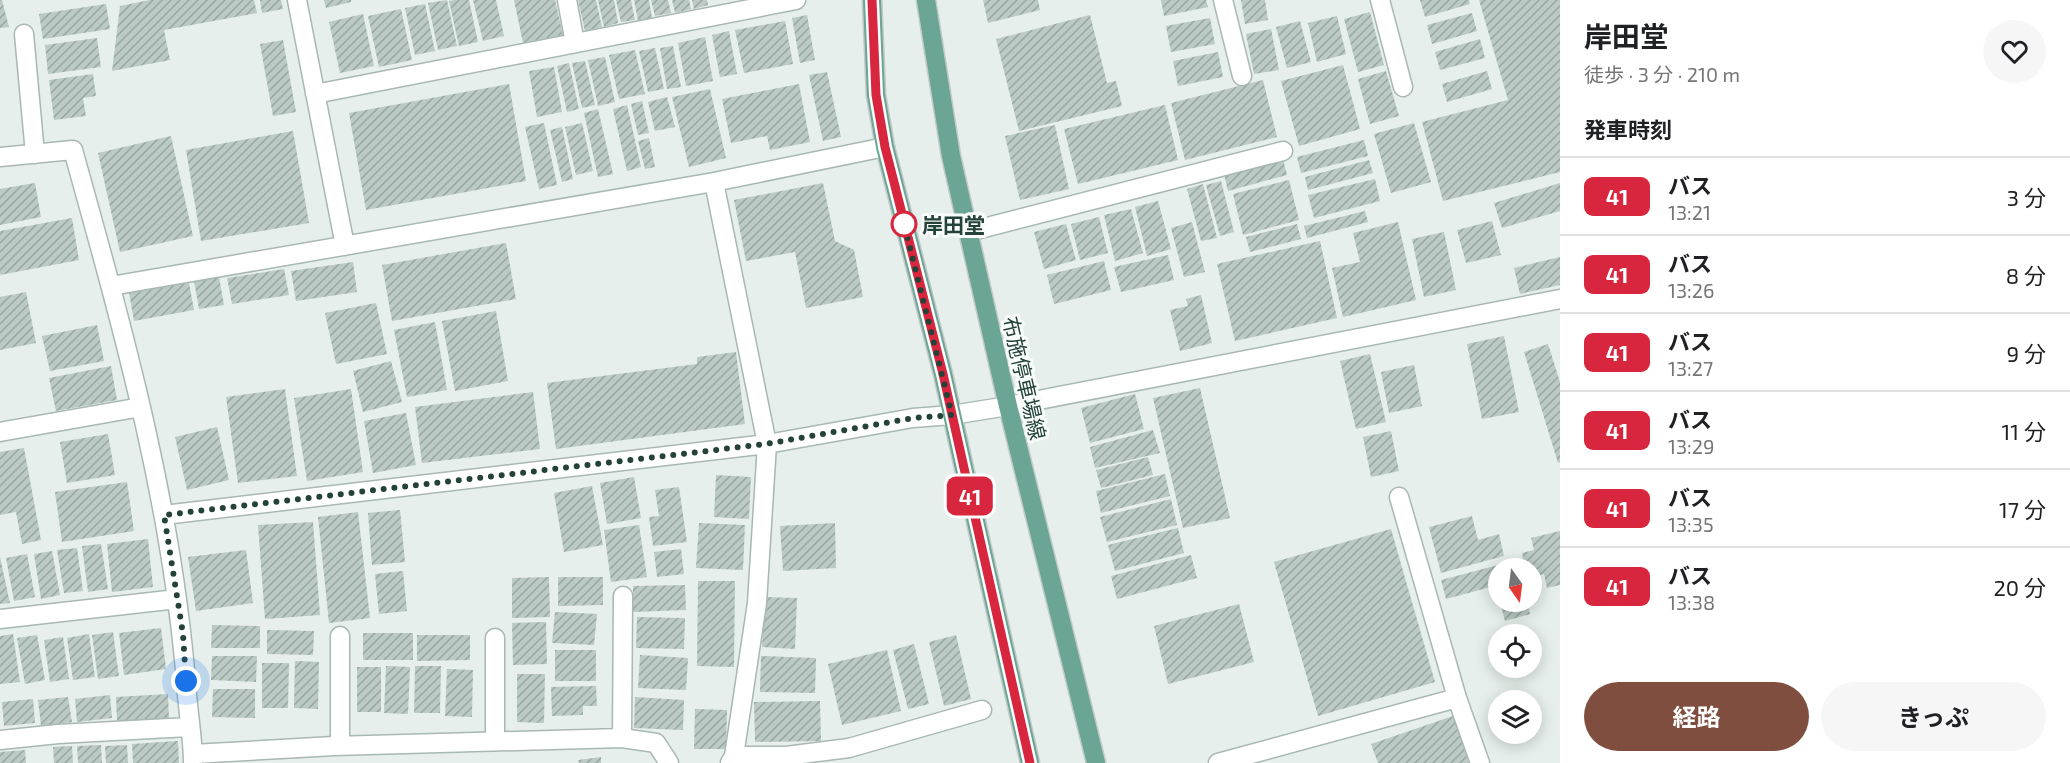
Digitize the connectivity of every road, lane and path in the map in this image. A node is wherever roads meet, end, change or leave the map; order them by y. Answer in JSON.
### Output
{"nodes":[{"id":1,"x":297,"y":0,"type":"edge"},
{"id":2,"x":567,"y":0,"type":"edge"},
{"id":3,"x":796,"y":0,"type":"edge"},
{"id":4,"x":872,"y":0,"type":"edge"},
{"id":5,"x":926,"y":0,"type":"edge"},
{"id":6,"x":1223,"y":0,"type":"edge"},
{"id":7,"x":1380,"y":0,"type":"edge"},
{"id":8,"x":24,"y":34,"type":"dead end"},
{"id":9,"x":575,"y":43,"type":"junction"},
{"id":10,"x":1242,"y":76,"type":"dead end"},
{"id":11,"x":1403,"y":87,"type":"dead end"},
{"id":12,"x":315,"y":93,"type":"junction"},
{"id":13,"x":885,"y":147,"type":"junction"},
{"id":14,"x":1283,"y":151,"type":"dead end"},
{"id":15,"x":35,"y":154,"type":"junction"},
{"id":16,"x":0,"y":157,"type":"edge"},
{"id":17,"x":714,"y":182,"type":"junction"},
{"id":18,"x":968,"y":232,"type":"junction"},
{"id":19,"x":345,"y":246,"type":"junction"},
{"id":20,"x":111,"y":286,"type":"junction"},
{"id":21,"x":1560,"y":299,"type":"edge"},
{"id":22,"x":1008,"y":406,"type":"junction"},
{"id":23,"x":141,"y":407,"type":"junction"},
{"id":24,"x":952,"y":415,"type":"junction"},
{"id":25,"x":0,"y":432,"type":"edge"},
{"id":26,"x":766,"y":444,"type":"junction"},
{"id":27,"x":1399,"y":497,"type":"dead end"},
{"id":28,"x":164,"y":515,"type":"junction"},
{"id":29,"x":623,"y":596,"type":"dead end"},
{"id":30,"x":177,"y":599,"type":"junction"},
{"id":31,"x":0,"y":619,"type":"edge"},
{"id":32,"x":340,"y":636,"type":"dead end"},
{"id":33,"x":495,"y":638,"type":"dead end"},
{"id":34,"x":1457,"y":698,"type":"junction"},
{"id":35,"x":982,"y":710,"type":"dead end"},
{"id":36,"x":189,"y":727,"type":"junction"},
{"id":37,"x":622,"y":738,"type":"junction"},
{"id":38,"x":0,"y":740,"type":"edge"},
{"id":39,"x":495,"y":741,"type":"junction"},
{"id":40,"x":340,"y":746,"type":"junction"},
{"id":41,"x":193,"y":759,"type":"edge"},
{"id":42,"x":732,"y":760,"type":"edge"},
{"id":43,"x":669,"y":763,"type":"edge"},
{"id":44,"x":1030,"y":763,"type":"edge"},
{"id":45,"x":1096,"y":763,"type":"edge"},
{"id":46,"x":1218,"y":763,"type":"edge"},
{"id":47,"x":1480,"y":763,"type":"edge"}],
"edges":[{"from":1,"to":12,"type":"street"},
{"from":2,"to":9,"type":"street"},
{"from":3,"to":9,"type":"street"},
{"from":4,"to":13,"type":"main road"},
{"from":5,"to":18,"type":"main road","name":"布施停車場線"},
{"from":6,"to":10,"type":"street"},
{"from":7,"to":11,"type":"street"},
{"from":8,"to":15,"type":"street"},
{"from":9,"to":12,"type":"street"},
{"from":12,"to":19,"type":"street"},
{"from":13,"to":17,"type":"street"},
{"from":13,"to":24,"type":"main road"},
{"from":14,"to":18,"type":"street"},
{"from":15,"to":16,"type":"street"},
{"from":15,"to":20,"type":"street"},
{"from":17,"to":19,"type":"street"},
{"from":17,"to":26,"type":"street"},
{"from":18,"to":22,"type":"main road","name":"布施停車場線"},
{"from":19,"to":20,"type":"street"},
{"from":20,"to":23,"type":"street"},
{"from":21,"to":22,"type":"street"},
{"from":22,"to":24,"type":"street"},
{"from":22,"to":45,"type":"main road","name":"布施停車場線"},
{"from":23,"to":25,"type":"street"},
{"from":23,"to":28,"type":"street"},
{"from":24,"to":26,"type":"street"},
{"from":24,"to":44,"type":"main road"},
{"from":26,"to":28,"type":"street"},
{"from":26,"to":42,"type":"street"},
{"from":27,"to":34,"type":"street"},
{"from":28,"to":30,"type":"street"},
{"from":29,"to":37,"type":"street"},
{"from":30,"to":31,"type":"street"},
{"from":30,"to":36,"type":"street"},
{"from":32,"to":40,"type":"street"},
{"from":33,"to":39,"type":"street"},
{"from":34,"to":46,"type":"street"},
{"from":34,"to":47,"type":"street"},
{"from":35,"to":42,"type":"street"},
{"from":36,"to":38,"type":"street"},
{"from":36,"to":41,"type":"street"},
{"from":37,"to":39,"type":"street"},
{"from":37,"to":43,"type":"street"},
{"from":39,"to":40,"type":"street"},
{"from":40,"to":41,"type":"street"}]}
